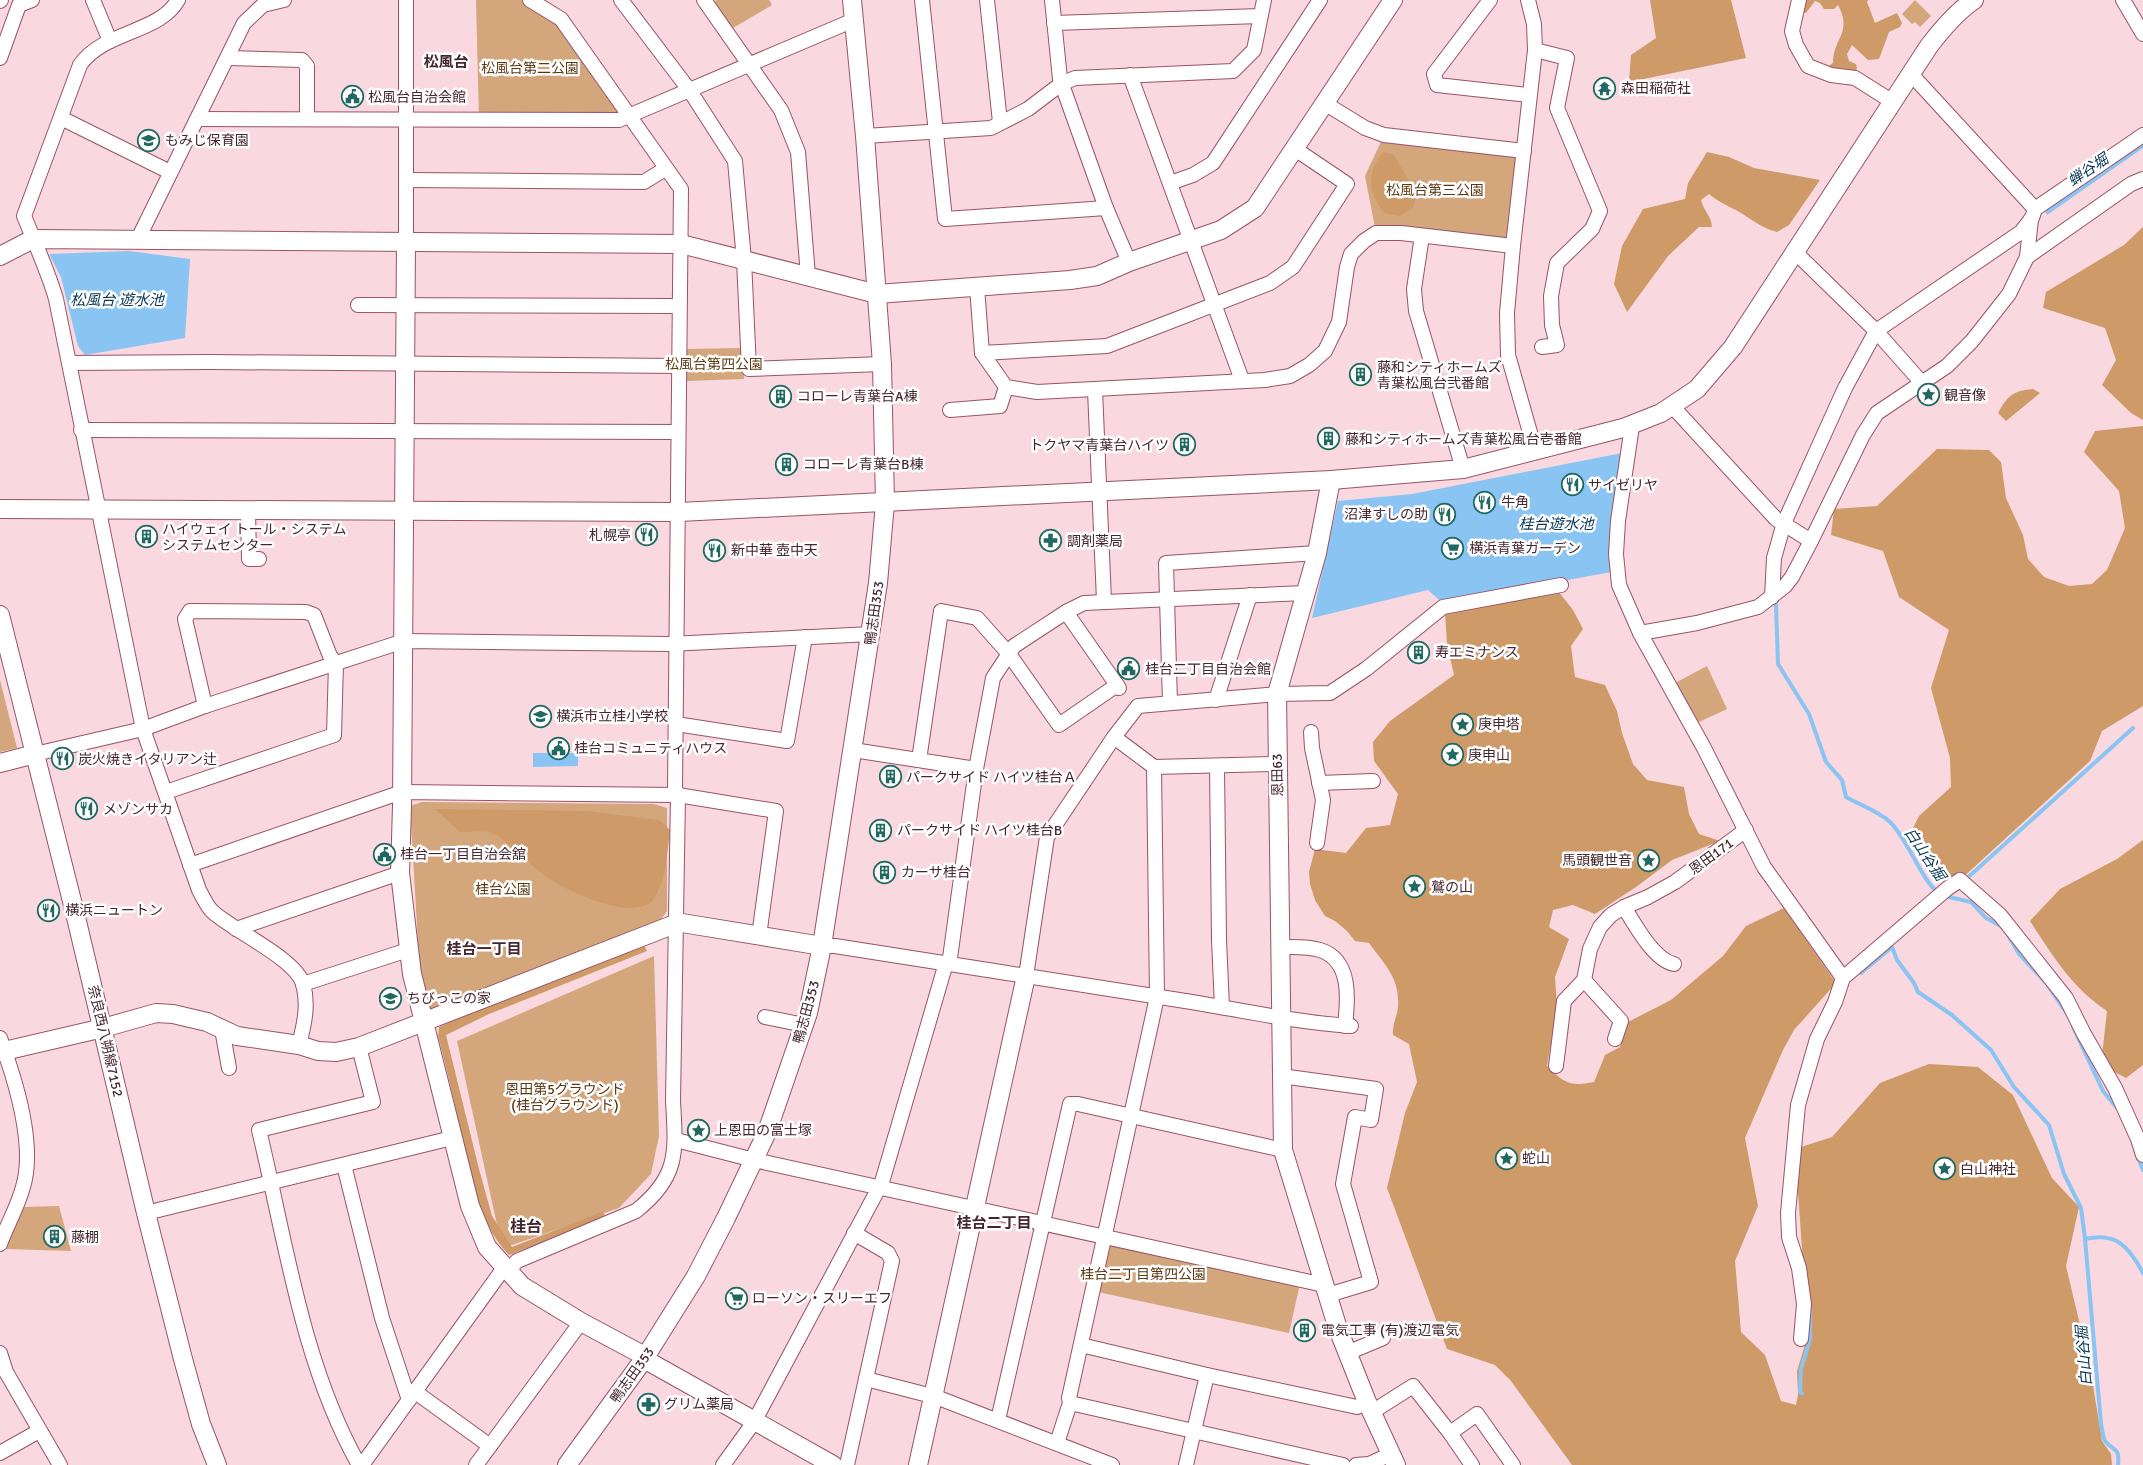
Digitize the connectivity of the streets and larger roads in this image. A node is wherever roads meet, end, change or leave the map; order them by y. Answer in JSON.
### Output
{"nodes":[{"id":1,"x":32,"y":0,"type":"edge"},
{"id":2,"x":94,"y":0,"type":"edge"},
{"id":3,"x":178,"y":0,"type":"edge"},
{"id":4,"x":284,"y":0,"type":"edge"},
{"id":5,"x":406,"y":0,"type":"edge"},
{"id":6,"x":530,"y":0,"type":"edge"},
{"id":7,"x":621,"y":0,"type":"edge"},
{"id":8,"x":704,"y":0,"type":"edge"},
{"id":9,"x":852,"y":0,"type":"edge"},
{"id":10,"x":922,"y":0,"type":"edge"},
{"id":11,"x":986,"y":0,"type":"edge"},
{"id":12,"x":1052,"y":0,"type":"edge"},
{"id":13,"x":1264,"y":0,"type":"edge"},
{"id":14,"x":1320,"y":0,"type":"edge"},
{"id":15,"x":1393,"y":0,"type":"edge"},
{"id":16,"x":1490,"y":0,"type":"edge"},
{"id":17,"x":1528,"y":0,"type":"edge"},
{"id":18,"x":1799,"y":0,"type":"edge"},
{"id":19,"x":1974,"y":0,"type":"edge"},
{"id":20,"x":2123,"y":0,"type":"edge"},
{"id":21,"x":261,"y":3,"type":"edge"},
{"id":22,"x":1260,"y":16,"type":"junction"},
{"id":23,"x":854,"y":20,"type":"junction"},
{"id":24,"x":1054,"y":23,"type":"junction"},
{"id":25,"x":2143,"y":34,"type":"edge"},
{"id":26,"x":110,"y":41,"type":"junction"},
{"id":27,"x":1536,"y":50,"type":"junction"},
{"id":28,"x":0,"y":58,"type":"edge"},
{"id":29,"x":228,"y":58,"type":"junction"},
{"id":30,"x":752,"y":65,"type":"junction"},
{"id":31,"x":1911,"y":74,"type":"junction"},
{"id":32,"x":1130,"y":75,"type":"junction"},
{"id":33,"x":1061,"y":84,"type":"junction"},
{"id":34,"x":690,"y":91,"type":"junction"},
{"id":35,"x":1530,"y":94,"type":"junction"},
{"id":36,"x":1893,"y":102,"type":"junction"},
{"id":37,"x":1326,"y":104,"type":"junction"},
{"id":38,"x":629,"y":116,"type":"junction"},
{"id":39,"x":61,"y":118,"type":"junction"},
{"id":40,"x":197,"y":119,"type":"junction"},
{"id":41,"x":307,"y":119,"type":"junction"},
{"id":42,"x":406,"y":119,"type":"junction"},
{"id":43,"x":1000,"y":122,"type":"junction"},
{"id":44,"x":936,"y":132,"type":"junction"},
{"id":45,"x":2143,"y":135,"type":"edge"},
{"id":46,"x":865,"y":136,"type":"junction"},
{"id":47,"x":1295,"y":149,"type":"junction"},
{"id":48,"x":1524,"y":151,"type":"junction"},
{"id":49,"x":665,"y":169,"type":"junction"},
{"id":50,"x":170,"y":172,"type":"junction"},
{"id":51,"x":2143,"y":179,"type":"edge"},
{"id":52,"x":406,"y":180,"type":"junction"},
{"id":53,"x":1170,"y":183,"type":"junction"},
{"id":54,"x":1106,"y":208,"type":"junction"},
{"id":55,"x":2034,"y":213,"type":"junction"},
{"id":56,"x":1422,"y":236,"type":"junction"},
{"id":57,"x":33,"y":239,"type":"junction"},
{"id":58,"x":138,"y":239,"type":"junction"},
{"id":59,"x":1190,"y":240,"type":"junction"},
{"id":60,"x":406,"y":242,"type":"junction"},
{"id":61,"x":681,"y":244,"type":"junction"},
{"id":62,"x":1513,"y":246,"type":"junction"},
{"id":63,"x":1795,"y":252,"type":"junction"},
{"id":64,"x":0,"y":256,"type":"edge"},
{"id":65,"x":2027,"y":256,"type":"junction"},
{"id":66,"x":744,"y":260,"type":"junction"},
{"id":67,"x":1129,"y":262,"type":"junction"},
{"id":68,"x":808,"y":276,"type":"junction"},
{"id":69,"x":977,"y":287,"type":"junction"},
{"id":70,"x":877,"y":294,"type":"junction"},
{"id":71,"x":406,"y":304,"type":"junction"},
{"id":72,"x":358,"y":305,"type":"dead end"},
{"id":73,"x":1215,"y":305,"type":"junction"},
{"id":74,"x":680,"y":306,"type":"junction"},
{"id":75,"x":1876,"y":332,"type":"junction"},
{"id":76,"x":1542,"y":347,"type":"dead end"},
{"id":77,"x":982,"y":354,"type":"junction"},
{"id":78,"x":69,"y":363,"type":"junction"},
{"id":79,"x":406,"y":364,"type":"junction"},
{"id":80,"x":882,"y":364,"type":"junction"},
{"id":81,"x":680,"y":366,"type":"junction"},
{"id":82,"x":1242,"y":380,"type":"junction"},
{"id":83,"x":1922,"y":383,"type":"junction"},
{"id":84,"x":1006,"y":387,"type":"junction"},
{"id":85,"x":1095,"y":390,"type":"junction"},
{"id":86,"x":1672,"y":407,"type":"junction"},
{"id":87,"x":950,"y":410,"type":"dead end"},
{"id":88,"x":1632,"y":426,"type":"junction"},
{"id":89,"x":81,"y":430,"type":"junction"},
{"id":90,"x":404,"y":431,"type":"junction"},
{"id":91,"x":678,"y":432,"type":"junction"},
{"id":92,"x":1535,"y":450,"type":"junction"},
{"id":93,"x":1463,"y":468,"type":"junction"},
{"id":94,"x":1331,"y":480,"type":"junction"},
{"id":95,"x":1100,"y":492,"type":"junction"},
{"id":96,"x":885,"y":503,"type":"junction"},
{"id":97,"x":0,"y":509,"type":"edge"},
{"id":98,"x":248,"y":510,"type":"junction"},
{"id":99,"x":404,"y":510,"type":"junction"},
{"id":100,"x":99,"y":511,"type":"junction"},
{"id":101,"x":679,"y":512,"type":"junction"},
{"id":102,"x":1784,"y":523,"type":"junction"},
{"id":103,"x":1811,"y":541,"type":"junction"},
{"id":104,"x":1317,"y":553,"type":"junction"},
{"id":105,"x":249,"y":559,"type":"dead end"},
{"id":106,"x":1561,"y":585,"type":"dead end"},
{"id":107,"x":1305,"y":593,"type":"junction"},
{"id":108,"x":1250,"y":595,"type":"junction"},
{"id":109,"x":1772,"y":597,"type":"junction"},
{"id":110,"x":1166,"y":598,"type":"junction"},
{"id":111,"x":1104,"y":601,"type":"junction"},
{"id":112,"x":1066,"y":612,"type":"junction"},
{"id":113,"x":0,"y":615,"type":"edge"},
{"id":114,"x":1640,"y":633,"type":"junction"},
{"id":115,"x":871,"y":634,"type":"junction"},
{"id":116,"x":805,"y":637,"type":"junction"},
{"id":117,"x":404,"y":641,"type":"junction"},
{"id":118,"x":677,"y":643,"type":"junction"},
{"id":119,"x":1009,"y":654,"type":"junction"},
{"id":120,"x":336,"y":663,"type":"junction"},
{"id":121,"x":1277,"y":694,"type":"junction"},
{"id":122,"x":1216,"y":700,"type":"junction"},
{"id":123,"x":1170,"y":703,"type":"junction"},
{"id":124,"x":205,"y":706,"type":"junction"},
{"id":125,"x":676,"y":724,"type":"junction"},
{"id":126,"x":143,"y":729,"type":"junction"},
{"id":127,"x":1311,"y":732,"type":"dead end"},
{"id":128,"x":1114,"y":737,"type":"junction"},
{"id":129,"x":853,"y":750,"type":"junction"},
{"id":130,"x":35,"y":754,"type":"junction"},
{"id":131,"x":919,"y":760,"type":"junction"},
{"id":132,"x":0,"y":763,"type":"edge"},
{"id":133,"x":1277,"y":764,"type":"junction"},
{"id":134,"x":1217,"y":766,"type":"junction"},
{"id":135,"x":1154,"y":767,"type":"junction"},
{"id":136,"x":976,"y":769,"type":"junction"},
{"id":137,"x":1373,"y":782,"type":"dead end"},
{"id":138,"x":1319,"y":783,"type":"junction"},
{"id":139,"x":166,"y":792,"type":"junction"},
{"id":140,"x":402,"y":792,"type":"junction"},
{"id":141,"x":678,"y":794,"type":"junction"},
{"id":142,"x":1746,"y":830,"type":"junction"},
{"id":143,"x":1317,"y":843,"type":"dead end"},
{"id":144,"x":190,"y":865,"type":"junction"},
{"id":145,"x":400,"y":873,"type":"junction"},
{"id":146,"x":1624,"y":908,"type":"junction"},
{"id":147,"x":676,"y":924,"type":"junction"},
{"id":148,"x":236,"y":929,"type":"junction"},
{"id":149,"x":759,"y":936,"type":"junction"},
{"id":150,"x":822,"y":946,"type":"junction"},
{"id":151,"x":1280,"y":947,"type":"junction"},
{"id":152,"x":408,"y":950,"type":"junction"},
{"id":153,"x":946,"y":963,"type":"junction"},
{"id":154,"x":1674,"y":964,"type":"dead end"},
{"id":155,"x":1026,"y":976,"type":"junction"},
{"id":156,"x":1842,"y":978,"type":"junction"},
{"id":157,"x":1584,"y":980,"type":"junction"},
{"id":158,"x":303,"y":984,"type":"junction"},
{"id":159,"x":1157,"y":997,"type":"junction"},
{"id":160,"x":1222,"y":1007,"type":"junction"},
{"id":161,"x":765,"y":1018,"type":"dead end"},
{"id":162,"x":1280,"y":1018,"type":"junction"},
{"id":163,"x":424,"y":1022,"type":"junction"},
{"id":164,"x":804,"y":1025,"type":"junction"},
{"id":165,"x":103,"y":1028,"type":"junction"},
{"id":166,"x":222,"y":1029,"type":"junction"},
{"id":167,"x":1615,"y":1040,"type":"dead end"},
{"id":168,"x":299,"y":1046,"type":"junction"},
{"id":169,"x":2,"y":1047,"type":"edge"},
{"id":170,"x":359,"y":1047,"type":"junction"},
{"id":171,"x":1556,"y":1066,"type":"dead end"},
{"id":172,"x":229,"y":1068,"type":"dead end"},
{"id":173,"x":1281,"y":1076,"type":"junction"},
{"id":174,"x":1130,"y":1115,"type":"junction"},
{"id":175,"x":452,"y":1138,"type":"junction"},
{"id":176,"x":676,"y":1140,"type":"junction"},
{"id":177,"x":1282,"y":1150,"type":"junction"},
{"id":178,"x":2143,"y":1155,"type":"edge"},
{"id":179,"x":754,"y":1160,"type":"junction"},
{"id":180,"x":344,"y":1165,"type":"junction"},
{"id":181,"x":271,"y":1181,"type":"junction"},
{"id":182,"x":879,"y":1187,"type":"junction"},
{"id":183,"x":976,"y":1207,"type":"junction"},
{"id":184,"x":146,"y":1213,"type":"junction"},
{"id":185,"x":1043,"y":1222,"type":"junction"},
{"id":186,"x":854,"y":1233,"type":"junction"},
{"id":187,"x":1104,"y":1237,"type":"junction"},
{"id":188,"x":0,"y":1243,"type":"edge"},
{"id":189,"x":508,"y":1271,"type":"junction"},
{"id":190,"x":1326,"y":1290,"type":"junction"},
{"id":191,"x":581,"y":1322,"type":"junction"},
{"id":192,"x":1802,"y":1339,"type":"dead end"},
{"id":193,"x":1378,"y":1344,"type":"dead end"},
{"id":194,"x":1081,"y":1345,"type":"junction"},
{"id":195,"x":0,"y":1352,"type":"edge"},
{"id":196,"x":1347,"y":1353,"type":"junction"},
{"id":197,"x":644,"y":1359,"type":"junction"},
{"id":198,"x":1207,"y":1375,"type":"junction"},
{"id":199,"x":866,"y":1379,"type":"junction"},
{"id":200,"x":411,"y":1395,"type":"junction"},
{"id":201,"x":934,"y":1396,"type":"junction"},
{"id":202,"x":1070,"y":1403,"type":"junction"},
{"id":203,"x":1369,"y":1407,"type":"junction"},
{"id":204,"x":998,"y":1420,"type":"junction"},
{"id":205,"x":754,"y":1422,"type":"junction"},
{"id":206,"x":39,"y":1431,"type":"junction"},
{"id":207,"x":1194,"y":1432,"type":"junction"},
{"id":208,"x":1450,"y":1433,"type":"junction"},
{"id":209,"x":1057,"y":1443,"type":"junction"},
{"id":210,"x":490,"y":1446,"type":"junction"},
{"id":211,"x":0,"y":1453,"type":"edge"},
{"id":212,"x":1394,"y":1460,"type":"edge"},
{"id":213,"x":60,"y":1465,"type":"edge"},
{"id":214,"x":217,"y":1465,"type":"edge"},
{"id":215,"x":360,"y":1465,"type":"edge"},
{"id":216,"x":476,"y":1465,"type":"edge"},
{"id":217,"x":567,"y":1465,"type":"edge"},
{"id":218,"x":723,"y":1465,"type":"edge"},
{"id":219,"x":833,"y":1465,"type":"edge"},
{"id":220,"x":847,"y":1465,"type":"edge"},
{"id":221,"x":918,"y":1465,"type":"edge"},
{"id":222,"x":1112,"y":1465,"type":"edge"},
{"id":223,"x":1186,"y":1465,"type":"edge"},
{"id":224,"x":1343,"y":1465,"type":"edge"},
{"id":225,"x":1356,"y":1465,"type":"edge"},
{"id":226,"x":1472,"y":1465,"type":"edge"},
{"id":227,"x":1513,"y":1465,"type":"edge"}],
"edges":[{"from":1,"to":28,"type":"street"},
{"from":2,"to":26,"type":"street"},
{"from":3,"to":26,"type":"street"},
{"from":4,"to":21,"type":"street"},
{"from":5,"to":42,"type":"street"},
{"from":6,"to":38,"type":"street"},
{"from":7,"to":34,"type":"street"},
{"from":8,"to":30,"type":"street"},
{"from":9,"to":23,"type":"street","name":"鴨志田353"},
{"from":10,"to":44,"type":"street"},
{"from":11,"to":43,"type":"street"},
{"from":12,"to":24,"type":"street"},
{"from":13,"to":22,"type":"street"},
{"from":14,"to":53,"type":"street"},
{"from":15,"to":37,"type":"street"},
{"from":16,"to":35,"type":"street"},
{"from":17,"to":27,"type":"street"},
{"from":18,"to":36,"type":"street"},
{"from":19,"to":31,"type":"street"},
{"from":20,"to":25,"type":"street"},
{"from":21,"to":29,"type":"street"},
{"from":22,"to":24,"type":"street"},
{"from":22,"to":32,"type":"street"},
{"from":23,"to":30,"type":"street"},
{"from":23,"to":46,"type":"street","name":"鴨志田353"},
{"from":24,"to":33,"type":"street"},
{"from":26,"to":39,"type":"street"},
{"from":27,"to":35,"type":"street"},
{"from":27,"to":76,"type":"street"},
{"from":29,"to":40,"type":"street"},
{"from":29,"to":41,"type":"street"},
{"from":30,"to":34,"type":"street"},
{"from":30,"to":68,"type":"street"},
{"from":31,"to":36,"type":"street"},
{"from":31,"to":55,"type":"street"},
{"from":32,"to":33,"type":"street"},
{"from":32,"to":53,"type":"street"},
{"from":33,"to":43,"type":"street"},
{"from":33,"to":54,"type":"street"},
{"from":34,"to":38,"type":"street"},
{"from":34,"to":66,"type":"street"},
{"from":35,"to":48,"type":"street"},
{"from":36,"to":63,"type":"street"},
{"from":37,"to":47,"type":"street"},
{"from":37,"to":48,"type":"street"},
{"from":38,"to":42,"type":"street"},
{"from":38,"to":49,"type":"street"},
{"from":39,"to":50,"type":"street"},
{"from":39,"to":57,"type":"street"},
{"from":40,"to":41,"type":"street"},
{"from":40,"to":50,"type":"street"},
{"from":41,"to":42,"type":"street"},
{"from":42,"to":52,"type":"street"},
{"from":43,"to":44,"type":"street"},
{"from":44,"to":46,"type":"street"},
{"from":44,"to":54,"type":"street"},
{"from":45,"to":55,"type":"street"},
{"from":46,"to":70,"type":"street","name":"鴨志田353"},
{"from":47,"to":59,"type":"street"},
{"from":47,"to":73,"type":"street"},
{"from":48,"to":62,"type":"street"},
{"from":49,"to":52,"type":"street"},
{"from":49,"to":61,"type":"street"},
{"from":50,"to":58,"type":"street"},
{"from":51,"to":65,"type":"street"},
{"from":52,"to":60,"type":"street"},
{"from":53,"to":59,"type":"street"},
{"from":54,"to":67,"type":"street"},
{"from":55,"to":65,"type":"street"},
{"from":55,"to":75,"type":"street"},
{"from":56,"to":62,"type":"street"},
{"from":56,"to":82,"type":"street"},
{"from":56,"to":93,"type":"street"},
{"from":57,"to":58,"type":"street"},
{"from":57,"to":64,"type":"street"},
{"from":57,"to":78,"type":"street"},
{"from":58,"to":60,"type":"street"},
{"from":59,"to":67,"type":"street"},
{"from":59,"to":73,"type":"street"},
{"from":60,"to":61,"type":"street"},
{"from":60,"to":71,"type":"street"},
{"from":61,"to":66,"type":"street"},
{"from":61,"to":74,"type":"street"},
{"from":62,"to":92,"type":"street"},
{"from":63,"to":75,"type":"street"},
{"from":63,"to":86,"type":"street"},
{"from":65,"to":83,"type":"street"},
{"from":66,"to":68,"type":"street"},
{"from":66,"to":80,"type":"street"},
{"from":67,"to":69,"type":"street"},
{"from":68,"to":70,"type":"street"},
{"from":69,"to":70,"type":"street"},
{"from":69,"to":77,"type":"street"},
{"from":70,"to":80,"type":"street","name":"鴨志田353"},
{"from":71,"to":72,"type":"street"},
{"from":71,"to":74,"type":"street"},
{"from":71,"to":79,"type":"street"},
{"from":73,"to":77,"type":"street"},
{"from":73,"to":82,"type":"street"},
{"from":74,"to":81,"type":"street"},
{"from":75,"to":83,"type":"street"},
{"from":75,"to":102,"type":"street"},
{"from":77,"to":84,"type":"street"},
{"from":78,"to":79,"type":"street"},
{"from":78,"to":89,"type":"street"},
{"from":79,"to":81,"type":"street"},
{"from":79,"to":90,"type":"street"},
{"from":80,"to":96,"type":"street","name":"鴨志田353"},
{"from":81,"to":91,"type":"street"},
{"from":82,"to":85,"type":"street"},
{"from":83,"to":103,"type":"street"},
{"from":84,"to":85,"type":"street"},
{"from":84,"to":87,"type":"street"},
{"from":85,"to":95,"type":"street"},
{"from":86,"to":88,"type":"street"},
{"from":86,"to":102,"type":"street"},
{"from":88,"to":92,"type":"street"},
{"from":88,"to":114,"type":"street"},
{"from":89,"to":90,"type":"street"},
{"from":89,"to":100,"type":"street"},
{"from":90,"to":91,"type":"street"},
{"from":90,"to":99,"type":"street"},
{"from":91,"to":101,"type":"street"},
{"from":92,"to":93,"type":"street"},
{"from":93,"to":94,"type":"street"},
{"from":94,"to":95,"type":"street"},
{"from":94,"to":104,"type":"street","name":"恩田63","number":"恩田63"},
{"from":95,"to":96,"type":"street"},
{"from":95,"to":111,"type":"street"},
{"from":96,"to":101,"type":"street"},
{"from":96,"to":115,"type":"street","name":"鴨志田353","number":"鴨志田353"},
{"from":97,"to":100,"type":"street"},
{"from":98,"to":99,"type":"street"},
{"from":98,"to":100,"type":"street"},
{"from":98,"to":105,"type":"street"},
{"from":99,"to":101,"type":"street"},
{"from":99,"to":117,"type":"street"},
{"from":100,"to":126,"type":"street"},
{"from":101,"to":118,"type":"street"},
{"from":102,"to":103,"type":"street"},
{"from":102,"to":109,"type":"street"},
{"from":103,"to":109,"type":"street"},
{"from":104,"to":107,"type":"street","name":"恩田63","number":"恩田63"},
{"from":104,"to":110,"type":"street"},
{"from":106,"to":121,"type":"street"},
{"from":107,"to":108,"type":"street"},
{"from":107,"to":121,"type":"street","name":"恩田63","number":"恩田63"},
{"from":108,"to":110,"type":"street"},
{"from":108,"to":122,"type":"street"},
{"from":109,"to":114,"type":"street"},
{"from":110,"to":111,"type":"street"},
{"from":110,"to":123,"type":"street"},
{"from":111,"to":112,"type":"street"},
{"from":112,"to":119,"type":"street"},
{"from":112,"to":119,"type":"street"},
{"from":113,"to":130,"type":"street","name":"奈良西八朔線7152"},
{"from":114,"to":142,"type":"street"},
{"from":115,"to":116,"type":"street"},
{"from":115,"to":129,"type":"street","name":"鴨志田353","number":"鴨志田353"},
{"from":116,"to":118,"type":"street"},
{"from":116,"to":125,"type":"street"},
{"from":117,"to":118,"type":"street"},
{"from":117,"to":120,"type":"street"},
{"from":117,"to":140,"type":"street"},
{"from":118,"to":125,"type":"street"},
{"from":119,"to":131,"type":"street"},
{"from":119,"to":136,"type":"street"},
{"from":120,"to":124,"type":"street"},
{"from":120,"to":124,"type":"street"},
{"from":120,"to":139,"type":"street"},
{"from":121,"to":122,"type":"street"},
{"from":121,"to":133,"type":"street","name":"恩田63","number":"恩田63"},
{"from":122,"to":123,"type":"street"},
{"from":123,"to":128,"type":"street"},
{"from":124,"to":126,"type":"street"},
{"from":125,"to":141,"type":"street"},
{"from":126,"to":130,"type":"street"},
{"from":126,"to":139,"type":"street"},
{"from":127,"to":138,"type":"street"},
{"from":128,"to":135,"type":"street"},
{"from":128,"to":155,"type":"street"},
{"from":129,"to":131,"type":"street"},
{"from":129,"to":150,"type":"street","name":"鴨志田353","number":"鴨志田353"},
{"from":130,"to":132,"type":"street"},
{"from":130,"to":165,"type":"street","name":"奈良西八朔線7152"},
{"from":131,"to":136,"type":"street"},
{"from":133,"to":134,"type":"street"},
{"from":133,"to":151,"type":"street","name":"恩田63","number":"恩田63"},
{"from":134,"to":135,"type":"street"},
{"from":134,"to":160,"type":"street"},
{"from":135,"to":159,"type":"street"},
{"from":136,"to":153,"type":"street"},
{"from":137,"to":138,"type":"street"},
{"from":138,"to":143,"type":"street"},
{"from":139,"to":144,"type":"street"},
{"from":140,"to":141,"type":"street"},
{"from":140,"to":144,"type":"street"},
{"from":140,"to":145,"type":"street"},
{"from":141,"to":147,"type":"street"},
{"from":141,"to":149,"type":"street"},
{"from":142,"to":146,"type":"street","name":"恩田171"},
{"from":142,"to":156,"type":"street"},
{"from":144,"to":148,"type":"street"},
{"from":145,"to":148,"type":"street"},
{"from":145,"to":152,"type":"street"},
{"from":146,"to":154,"type":"street"},
{"from":146,"to":157,"type":"street","name":"恩田171"},
{"from":147,"to":149,"type":"street"},
{"from":147,"to":163,"type":"street"},
{"from":147,"to":176,"type":"street"},
{"from":148,"to":158,"type":"street"},
{"from":149,"to":150,"type":"street"},
{"from":150,"to":153,"type":"street"},
{"from":150,"to":164,"type":"street","name":"鴨志田353","number":"鴨志田353"},
{"from":151,"to":162,"type":"street","name":"恩田63","number":"恩田63"},
{"from":151,"to":162,"type":"street"},
{"from":152,"to":158,"type":"street"},
{"from":152,"to":163,"type":"street"},
{"from":153,"to":155,"type":"street"},
{"from":153,"to":182,"type":"street"},
{"from":155,"to":159,"type":"street"},
{"from":155,"to":183,"type":"street"},
{"from":156,"to":178,"type":"street"},
{"from":156,"to":192,"type":"street"},
{"from":157,"to":167,"type":"street"},
{"from":157,"to":171,"type":"street"},
{"from":158,"to":168,"type":"street"},
{"from":159,"to":160,"type":"street"},
{"from":159,"to":174,"type":"street"},
{"from":160,"to":162,"type":"street"},
{"from":161,"to":164,"type":"street"},
{"from":162,"to":173,"type":"street","name":"恩田63","number":"恩田63"},
{"from":163,"to":170,"type":"street"},
{"from":163,"to":175,"type":"street"},
{"from":164,"to":179,"type":"street","name":"鴨志田353","number":"鴨志田353"},
{"from":165,"to":166,"type":"street"},
{"from":165,"to":169,"type":"street"},
{"from":165,"to":184,"type":"street","name":"奈良西八朔線7152"},
{"from":166,"to":168,"type":"street"},
{"from":166,"to":172,"type":"street"},
{"from":168,"to":170,"type":"street"},
{"from":169,"to":188,"type":"street"},
{"from":170,"to":181,"type":"street"},
{"from":173,"to":177,"type":"street","name":"恩田63"},
{"from":173,"to":190,"type":"street"},
{"from":174,"to":177,"type":"street"},
{"from":174,"to":185,"type":"street"},
{"from":174,"to":187,"type":"street"},
{"from":175,"to":180,"type":"street"},
{"from":175,"to":189,"type":"street"},
{"from":176,"to":179,"type":"street"},
{"from":176,"to":189,"type":"street"},
{"from":177,"to":190,"type":"street","name":"恩田63"},
{"from":179,"to":182,"type":"street"},
{"from":179,"to":197,"type":"street","name":"鴨志田353","number":"鴨志田353"},
{"from":180,"to":181,"type":"street"},
{"from":180,"to":200,"type":"street"},
{"from":181,"to":184,"type":"street"},
{"from":181,"to":215,"type":"street"},
{"from":182,"to":183,"type":"street"},
{"from":182,"to":186,"type":"street"},
{"from":183,"to":185,"type":"street"},
{"from":183,"to":201,"type":"street"},
{"from":184,"to":214,"type":"street","name":"奈良西八朔線7152"},
{"from":185,"to":187,"type":"street"},
{"from":185,"to":204,"type":"street"},
{"from":186,"to":199,"type":"street"},
{"from":186,"to":205,"type":"street"},
{"from":187,"to":190,"type":"street"},
{"from":187,"to":194,"type":"street"},
{"from":189,"to":191,"type":"street"},
{"from":189,"to":200,"type":"street"},
{"from":190,"to":196,"type":"street","name":"恩田63"},
{"from":191,"to":197,"type":"street"},
{"from":191,"to":210,"type":"street"},
{"from":193,"to":196,"type":"street"},
{"from":194,"to":198,"type":"street"},
{"from":194,"to":202,"type":"street"},
{"from":195,"to":206,"type":"street"},
{"from":196,"to":203,"type":"street","name":"恩田63"},
{"from":197,"to":205,"type":"street"},
{"from":197,"to":217,"type":"street","name":"鴨志田353","number":"鴨志田353"},
{"from":198,"to":203,"type":"street"},
{"from":198,"to":207,"type":"street"},
{"from":199,"to":201,"type":"street"},
{"from":199,"to":220,"type":"street"},
{"from":200,"to":210,"type":"street"},
{"from":200,"to":215,"type":"street"},
{"from":201,"to":204,"type":"street"},
{"from":201,"to":221,"type":"street"},
{"from":202,"to":207,"type":"street"},
{"from":202,"to":209,"type":"street"},
{"from":203,"to":208,"type":"street"},
{"from":203,"to":212,"type":"street","name":"恩田63"},
{"from":204,"to":209,"type":"street"},
{"from":205,"to":218,"type":"street"},
{"from":205,"to":219,"type":"street"},
{"from":206,"to":211,"type":"street"},
{"from":206,"to":213,"type":"street"},
{"from":207,"to":223,"type":"street"},
{"from":207,"to":224,"type":"street"},
{"from":208,"to":226,"type":"street"},
{"from":208,"to":227,"type":"street"},
{"from":209,"to":222,"type":"street"},
{"from":210,"to":216,"type":"street"},
{"from":212,"to":225,"type":"street"}]}
